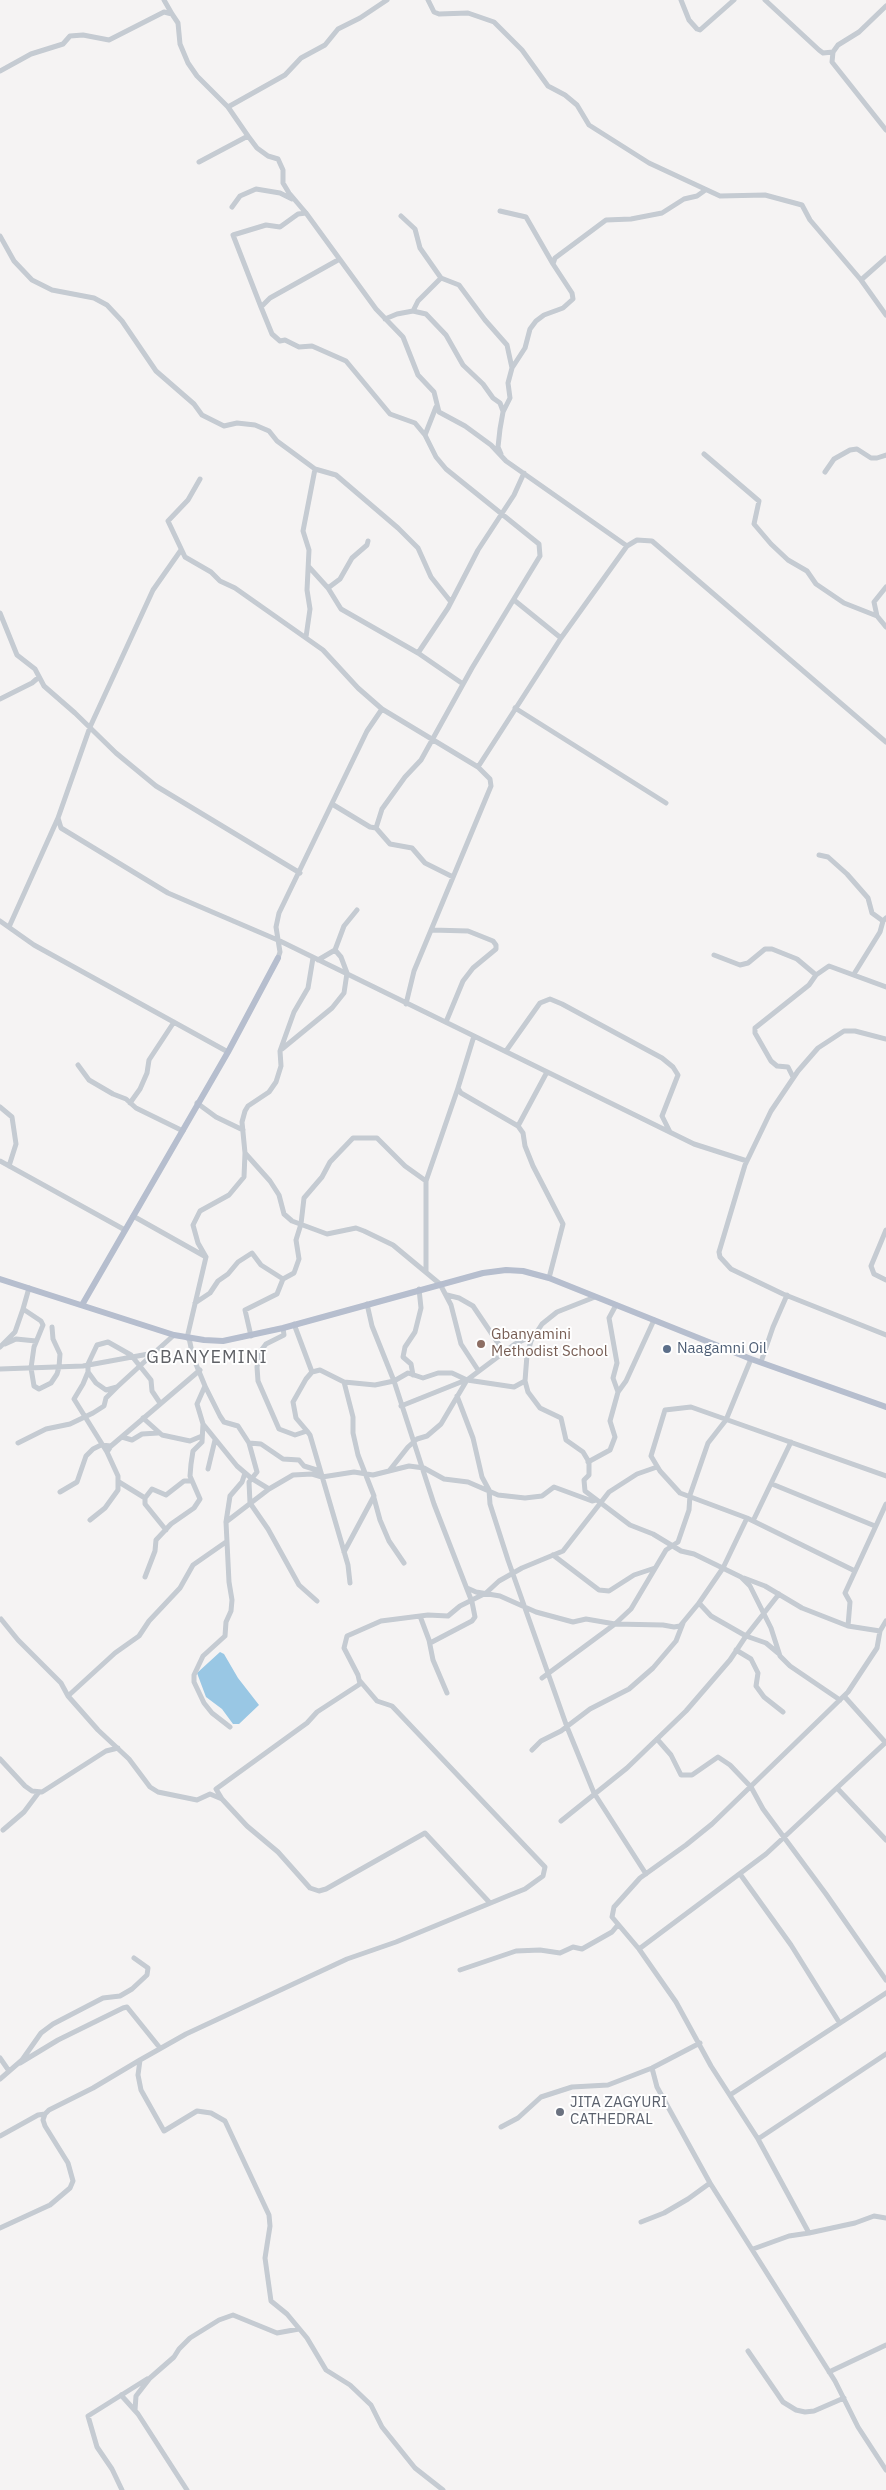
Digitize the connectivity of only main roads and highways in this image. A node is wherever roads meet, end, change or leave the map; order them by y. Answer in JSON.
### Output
{"nodes":[{"id":1,"x":278,"y":958,"type":"road end"},
{"id":2,"x":0,"y":1279,"type":"edge"},
{"id":3,"x":82,"y":1305,"type":"junction"},
{"id":4,"x":886,"y":1408,"type":"edge"}],
"edges":[{"from":1,"to":3,"type":"main road"},
{"from":2,"to":3,"type":"main road"},
{"from":3,"to":4,"type":"main road"}]}
